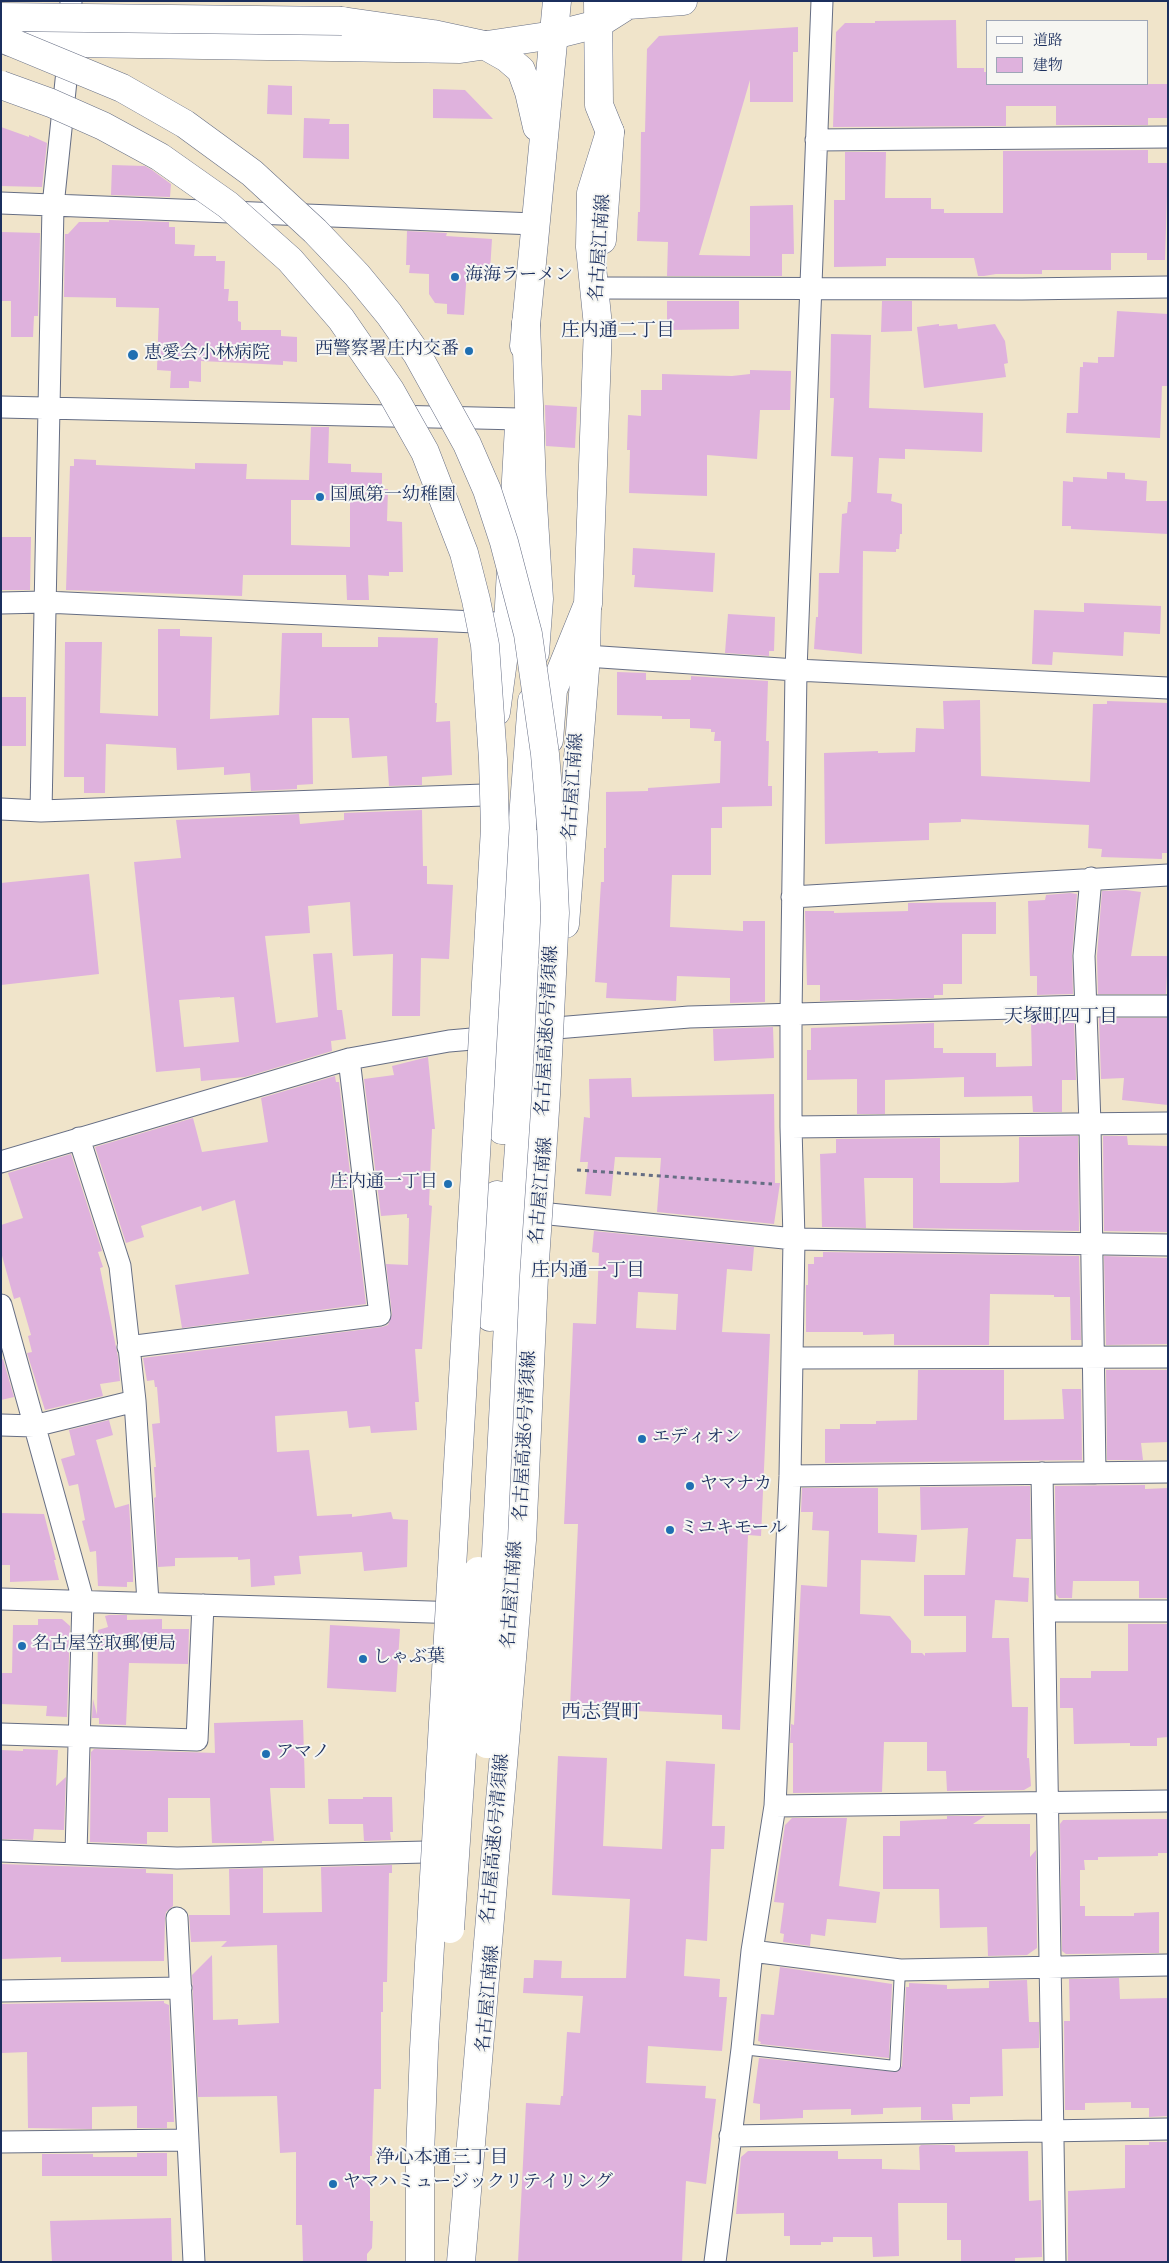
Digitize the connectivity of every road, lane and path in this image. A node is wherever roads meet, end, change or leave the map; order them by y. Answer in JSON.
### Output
{"nodes":[{"id":1,"x":70,"y":1,"type":"edge"},
{"id":2,"x":557,"y":1,"type":"edge"},
{"id":3,"x":683,"y":1,"type":"edge"},
{"id":4,"x":822,"y":1,"type":"edge"},
{"id":5,"x":608,"y":8,"type":"edge"},
{"id":6,"x":1,"y":17,"type":"edge"},
{"id":7,"x":554,"y":35,"type":"junction"},
{"id":8,"x":1,"y":38,"type":"edge"},
{"id":9,"x":1,"y":42,"type":"edge"},
{"id":10,"x":70,"y":42,"type":"junction"},
{"id":11,"x":484,"y":45,"type":"junction"},
{"id":12,"x":1,"y":85,"type":"edge"},
{"id":13,"x":610,"y":132,"type":"junction"},
{"id":14,"x":1168,"y":137,"type":"edge"},
{"id":15,"x":816,"y":140,"type":"junction"},
{"id":16,"x":542,"y":151,"type":"junction"},
{"id":17,"x":1,"y":203,"type":"edge"},
{"id":18,"x":53,"y":206,"type":"junction"},
{"id":19,"x":535,"y":224,"type":"junction"},
{"id":20,"x":1168,"y":287,"type":"edge"},
{"id":21,"x":598,"y":288,"type":"junction"},
{"id":22,"x":810,"y":289,"type":"junction"},
{"id":23,"x":526,"y":323,"type":"junction"},
{"id":24,"x":1,"y":407,"type":"edge"},
{"id":25,"x":50,"y":409,"type":"junction"},
{"id":26,"x":520,"y":419,"type":"junction"},
{"id":27,"x":45,"y":602,"type":"junction"},
{"id":28,"x":1,"y":603,"type":"edge"},
{"id":29,"x":508,"y":624,"type":"junction"},
{"id":30,"x":586,"y":656,"type":"junction"},
{"id":31,"x":796,"y":670,"type":"junction"},
{"id":32,"x":1168,"y":688,"type":"edge"},
{"id":33,"x":484,"y":795,"type":"junction"},
{"id":34,"x":1,"y":809,"type":"edge"},
{"id":35,"x":41,"y":811,"type":"junction"},
{"id":36,"x":530,"y":865,"type":"junction"},
{"id":37,"x":1168,"y":874,"type":"edge"},
{"id":38,"x":1091,"y":878,"type":"junction"},
{"id":39,"x":792,"y":897,"type":"junction"},
{"id":40,"x":1087,"y":1006,"type":"junction"},
{"id":41,"x":1168,"y":1006,"type":"edge"},
{"id":42,"x":791,"y":1015,"type":"junction"},
{"id":43,"x":556,"y":1028,"type":"junction"},
{"id":44,"x":472,"y":1039,"type":"junction"},
{"id":45,"x":349,"y":1059,"type":"junction"},
{"id":46,"x":1090,"y":1124,"type":"junction"},
{"id":47,"x":1168,"y":1124,"type":"edge"},
{"id":48,"x":791,"y":1127,"type":"junction"},
{"id":49,"x":79,"y":1138,"type":"junction"},
{"id":50,"x":1,"y":1162,"type":"edge"},
{"id":51,"x":577,"y":1170,"type":"dead end"},
{"id":52,"x":773,"y":1184,"type":"dead end"},
{"id":53,"x":540,"y":1213,"type":"junction"},
{"id":54,"x":794,"y":1239,"type":"junction"},
{"id":55,"x":1090,"y":1246,"type":"junction"},
{"id":56,"x":1168,"y":1246,"type":"edge"},
{"id":57,"x":1,"y":1305,"type":"edge"},
{"id":58,"x":128,"y":1347,"type":"junction"},
{"id":59,"x":1093,"y":1357,"type":"junction"},
{"id":60,"x":1168,"y":1357,"type":"edge"},
{"id":61,"x":792,"y":1358,"type":"junction"},
{"id":62,"x":135,"y":1401,"type":"junction"},
{"id":63,"x":1,"y":1425,"type":"edge"},
{"id":64,"x":34,"y":1426,"type":"junction"},
{"id":65,"x":1168,"y":1472,"type":"edge"},
{"id":66,"x":1042,"y":1473,"type":"junction"},
{"id":67,"x":1095,"y":1473,"type":"junction"},
{"id":68,"x":790,"y":1476,"type":"junction"},
{"id":69,"x":1,"y":1599,"type":"edge"},
{"id":70,"x":83,"y":1600,"type":"junction"},
{"id":71,"x":148,"y":1602,"type":"junction"},
{"id":72,"x":203,"y":1605,"type":"junction"},
{"id":73,"x":1045,"y":1611,"type":"junction"},
{"id":74,"x":1168,"y":1611,"type":"edge"},
{"id":75,"x":512,"y":1612,"type":"junction"},
{"id":76,"x":439,"y":1613,"type":"junction"},
{"id":77,"x":1,"y":1734,"type":"edge"},
{"id":78,"x":81,"y":1736,"type":"junction"},
{"id":79,"x":1046,"y":1801,"type":"junction"},
{"id":80,"x":1168,"y":1801,"type":"edge"},
{"id":81,"x":775,"y":1806,"type":"junction"},
{"id":82,"x":1,"y":1851,"type":"edge"},
{"id":83,"x":426,"y":1852,"type":"junction"},
{"id":84,"x":76,"y":1853,"type":"junction"},
{"id":85,"x":177,"y":1918,"type":"dead end"},
{"id":86,"x":752,"y":1951,"type":"junction"},
{"id":87,"x":1168,"y":1965,"type":"edge"},
{"id":88,"x":1050,"y":1966,"type":"junction"},
{"id":89,"x":900,"y":1970,"type":"junction"},
{"id":90,"x":181,"y":1988,"type":"junction"},
{"id":91,"x":1,"y":1991,"type":"edge"},
{"id":92,"x":742,"y":2049,"type":"junction"},
{"id":93,"x":1168,"y":2129,"type":"edge"},
{"id":94,"x":1052,"y":2131,"type":"junction"},
{"id":95,"x":730,"y":2136,"type":"junction"},
{"id":96,"x":187,"y":2140,"type":"junction"},
{"id":97,"x":1,"y":2142,"type":"edge"},
{"id":98,"x":194,"y":2262,"type":"edge"},
{"id":99,"x":413,"y":2262,"type":"edge"},
{"id":100,"x":421,"y":2262,"type":"edge"},
{"id":101,"x":455,"y":2262,"type":"edge"},
{"id":102,"x":461,"y":2262,"type":"edge"},
{"id":103,"x":469,"y":2262,"type":"edge"},
{"id":104,"x":715,"y":2262,"type":"edge"},
{"id":105,"x":1055,"y":2262,"type":"edge"}],
"edges":[{"from":1,"to":10,"type":"street"},
{"from":2,"to":7,"type":"main road"},
{"from":3,"to":5,"type":"main road"},
{"from":4,"to":15,"type":"street"},
{"from":5,"to":7,"type":"main road"},
{"from":5,"to":13,"type":"main road","name":"名古屋江南線"},
{"from":6,"to":11,"type":"main road","bridge":true},
{"from":7,"to":11,"type":"main road"},
{"from":7,"to":16,"type":"main road"},
{"from":8,"to":102,"type":"main road","name":"名古屋高速6号清須線","bridge":true},
{"from":9,"to":10,"type":"main road"},
{"from":10,"to":11,"type":"main road"},
{"from":10,"to":18,"type":"street"},
{"from":11,"to":16,"type":"main road"},
{"from":12,"to":100,"type":"main road","bridge":true},
{"from":13,"to":21,"type":"main road","name":"名古屋江南線"},
{"from":13,"to":36,"type":"main road"},
{"from":14,"to":15,"type":"street"},
{"from":15,"to":22,"type":"street"},
{"from":16,"to":19,"type":"main road"},
{"from":17,"to":18,"type":"street"},
{"from":18,"to":19,"type":"street"},
{"from":18,"to":25,"type":"street"},
{"from":19,"to":23,"type":"main road"},
{"from":20,"to":22,"type":"street"},
{"from":21,"to":22,"type":"street"},
{"from":21,"to":30,"type":"main road","name":"名古屋江南線"},
{"from":22,"to":31,"type":"street"},
{"from":23,"to":26,"type":"main road"},
{"from":23,"to":36,"type":"main road"},
{"from":24,"to":25,"type":"street"},
{"from":25,"to":26,"type":"street"},
{"from":25,"to":27,"type":"street"},
{"from":26,"to":29,"type":"main road"},
{"from":27,"to":28,"type":"street"},
{"from":27,"to":29,"type":"street"},
{"from":27,"to":35,"type":"street"},
{"from":29,"to":33,"type":"main road"},
{"from":30,"to":31,"type":"street"},
{"from":30,"to":43,"type":"main road","name":"名古屋江南線"},
{"from":31,"to":32,"type":"street"},
{"from":31,"to":39,"type":"street"},
{"from":33,"to":35,"type":"street"},
{"from":33,"to":44,"type":"main road"},
{"from":34,"to":35,"type":"street"},
{"from":36,"to":100,"type":"main road","bridge":true},
{"from":36,"to":101,"type":"main road","bridge":true},
{"from":37,"to":38,"type":"street"},
{"from":38,"to":39,"type":"street"},
{"from":38,"to":40,"type":"street"},
{"from":39,"to":42,"type":"street"},
{"from":40,"to":41,"type":"street"},
{"from":40,"to":42,"type":"street"},
{"from":40,"to":46,"type":"street"},
{"from":42,"to":43,"type":"street"},
{"from":42,"to":48,"type":"street"},
{"from":43,"to":53,"type":"main road","name":"名古屋江南線"},
{"from":44,"to":45,"type":"street"},
{"from":44,"to":76,"type":"main road"},
{"from":45,"to":49,"type":"street"},
{"from":45,"to":58,"type":"street"},
{"from":46,"to":47,"type":"street"},
{"from":46,"to":48,"type":"street"},
{"from":46,"to":55,"type":"street"},
{"from":48,"to":54,"type":"street"},
{"from":49,"to":50,"type":"street"},
{"from":49,"to":58,"type":"street"},
{"from":51,"to":52,"type":"path"},
{"from":53,"to":54,"type":"street"},
{"from":53,"to":75,"type":"main road","name":"名古屋江南線"},
{"from":54,"to":55,"type":"street"},
{"from":54,"to":61,"type":"street"},
{"from":55,"to":56,"type":"street"},
{"from":55,"to":59,"type":"street"},
{"from":57,"to":64,"type":"street"},
{"from":58,"to":62,"type":"street"},
{"from":59,"to":60,"type":"street"},
{"from":59,"to":61,"type":"street"},
{"from":59,"to":67,"type":"street"},
{"from":61,"to":68,"type":"street"},
{"from":62,"to":64,"type":"street"},
{"from":62,"to":71,"type":"street"},
{"from":63,"to":64,"type":"street"},
{"from":64,"to":70,"type":"street"},
{"from":65,"to":67,"type":"street"},
{"from":66,"to":67,"type":"street"},
{"from":66,"to":68,"type":"street"},
{"from":66,"to":73,"type":"street"},
{"from":68,"to":81,"type":"street"},
{"from":69,"to":70,"type":"street"},
{"from":70,"to":71,"type":"street"},
{"from":70,"to":78,"type":"street"},
{"from":71,"to":72,"type":"street"},
{"from":72,"to":76,"type":"street"},
{"from":72,"to":78,"type":"street"},
{"from":73,"to":74,"type":"street"},
{"from":73,"to":79,"type":"street"},
{"from":75,"to":76,"type":"street"},
{"from":75,"to":103,"type":"main road","name":"名古屋江南線"},
{"from":76,"to":83,"type":"main road"},
{"from":77,"to":78,"type":"street"},
{"from":78,"to":84,"type":"street"},
{"from":79,"to":80,"type":"street"},
{"from":79,"to":81,"type":"street"},
{"from":79,"to":88,"type":"street"},
{"from":81,"to":86,"type":"street"},
{"from":82,"to":84,"type":"street"},
{"from":83,"to":84,"type":"street"},
{"from":83,"to":99,"type":"main road"},
{"from":85,"to":90,"type":"street"},
{"from":86,"to":89,"type":"street"},
{"from":86,"to":92,"type":"street"},
{"from":87,"to":88,"type":"street"},
{"from":88,"to":89,"type":"street"},
{"from":88,"to":94,"type":"street"},
{"from":89,"to":92,"type":"lane"},
{"from":90,"to":91,"type":"street"},
{"from":90,"to":96,"type":"street"},
{"from":92,"to":95,"type":"street"},
{"from":93,"to":94,"type":"street"},
{"from":94,"to":95,"type":"street"},
{"from":94,"to":105,"type":"street"},
{"from":95,"to":104,"type":"street"},
{"from":96,"to":97,"type":"street"},
{"from":96,"to":98,"type":"street"}]}
